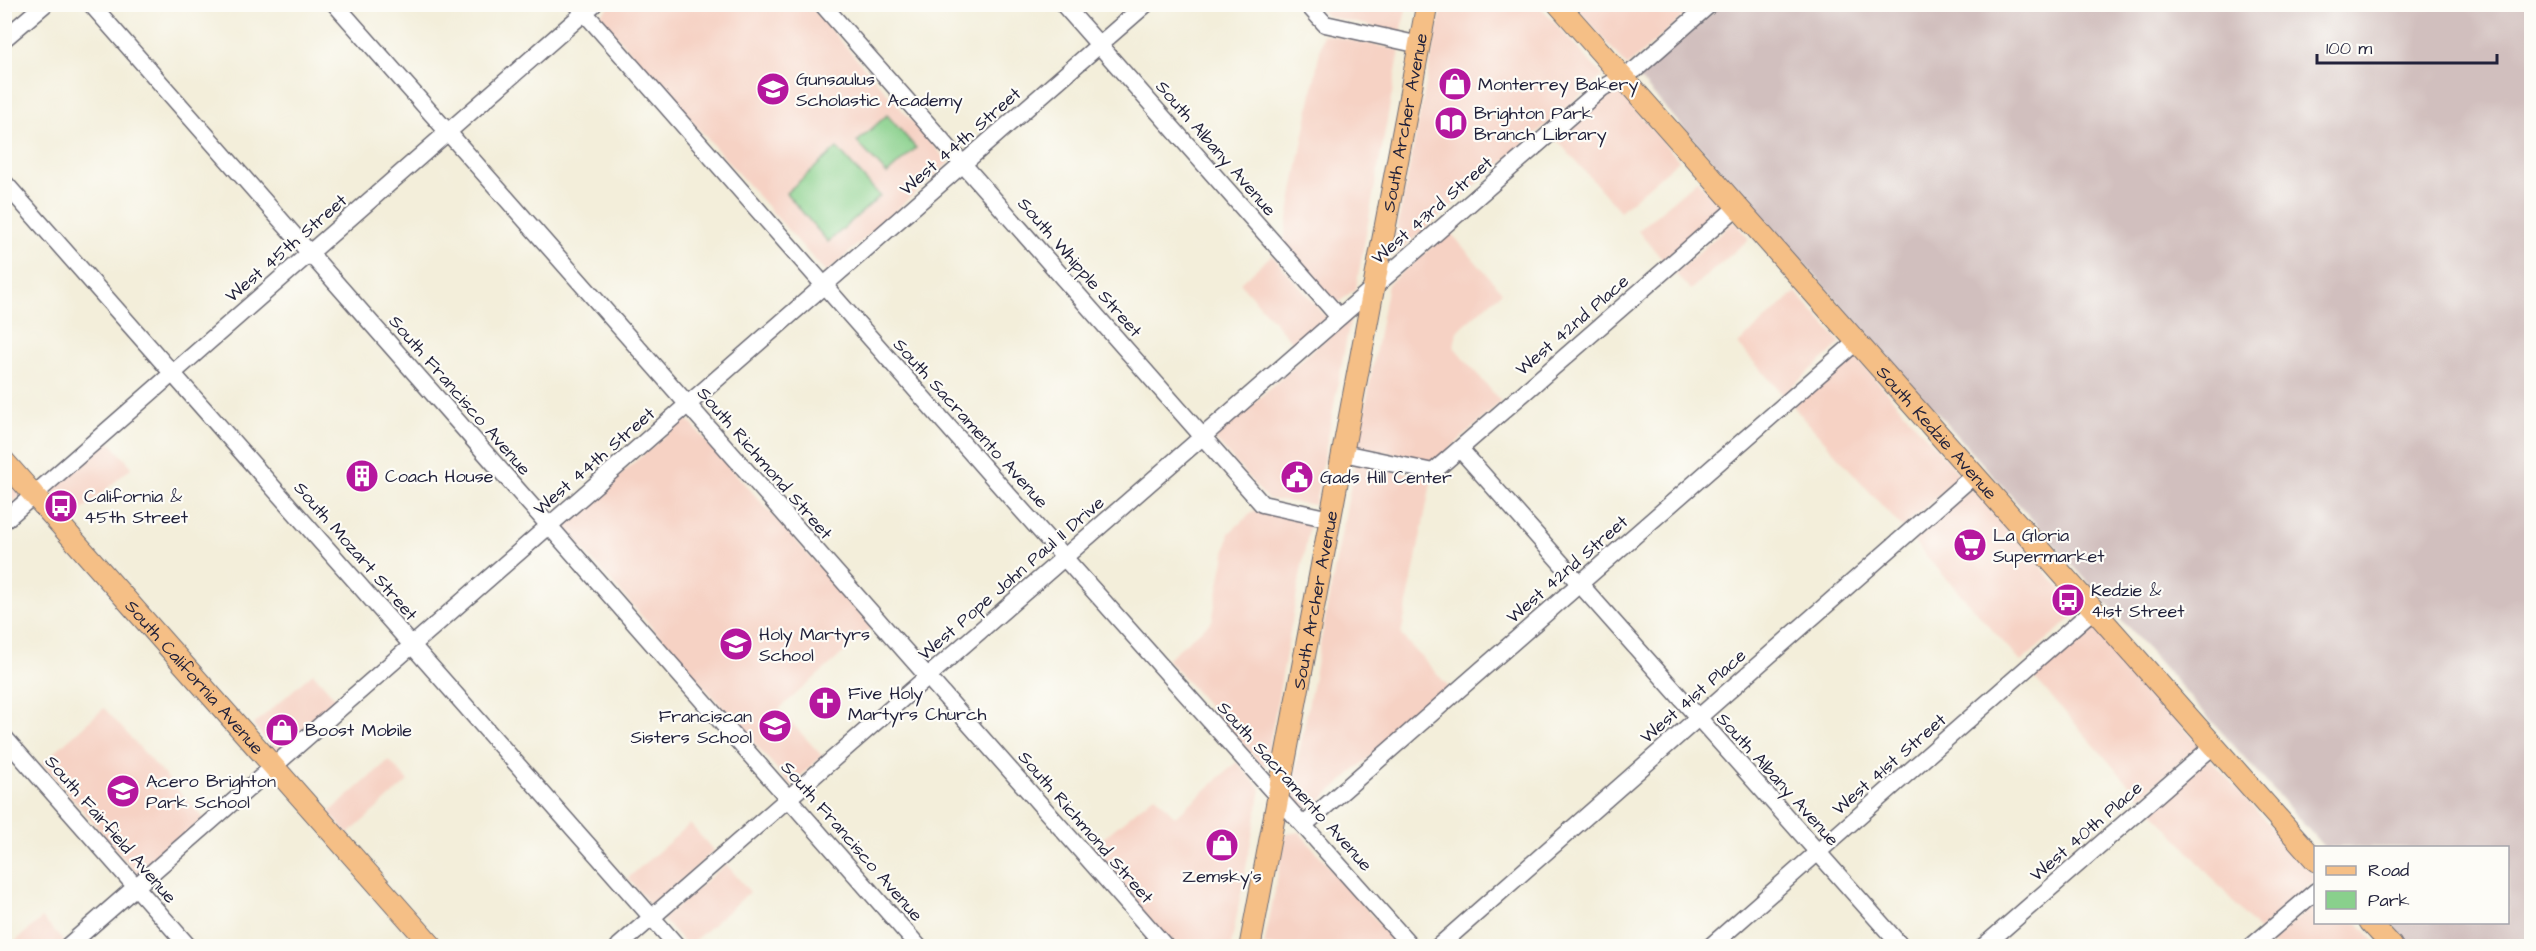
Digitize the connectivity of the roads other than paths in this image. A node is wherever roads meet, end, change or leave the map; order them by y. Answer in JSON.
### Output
{"nodes":[{"id":1,"x":45,"y":4,"type":"edge"},
{"id":2,"x":91,"y":4,"type":"edge"},
{"id":3,"x":335,"y":4,"type":"edge"},
{"id":4,"x":822,"y":4,"type":"edge"},
{"id":5,"x":1063,"y":4,"type":"edge"},
{"id":6,"x":1146,"y":4,"type":"edge"},
{"id":7,"x":1307,"y":4,"type":"edge"},
{"id":8,"x":1427,"y":4,"type":"edge"},
{"id":9,"x":1558,"y":4,"type":"edge"},
{"id":10,"x":1710,"y":4,"type":"edge"},
{"id":11,"x":585,"y":7,"type":"edge"},
{"id":12,"x":4,"y":39,"type":"edge"},
{"id":13,"x":1099,"y":45,"type":"junction"},
{"id":14,"x":1420,"y":45,"type":"junction"},
{"id":15,"x":1622,"y":76,"type":"junction"},
{"id":16,"x":448,"y":132,"type":"junction"},
{"id":17,"x":963,"y":164,"type":"junction"},
{"id":18,"x":4,"y":182,"type":"edge"},
{"id":19,"x":1737,"y":207,"type":"junction"},
{"id":20,"x":310,"y":253,"type":"junction"},
{"id":21,"x":824,"y":286,"type":"junction"},
{"id":22,"x":1374,"y":287,"type":"junction"},
{"id":23,"x":1339,"y":317,"type":"junction"},
{"id":24,"x":1856,"y":342,"type":"junction"},
{"id":25,"x":173,"y":373,"type":"junction"},
{"id":26,"x":688,"y":405,"type":"junction"},
{"id":27,"x":1203,"y":436,"type":"junction"},
{"id":28,"x":1460,"y":449,"type":"junction"},
{"id":29,"x":1343,"y":453,"type":"junction"},
{"id":30,"x":4,"y":461,"type":"edge"},
{"id":31,"x":1974,"y":475,"type":"junction"},
{"id":32,"x":34,"y":495,"type":"junction"},
{"id":33,"x":1330,"y":519,"type":"junction"},
{"id":34,"x":4,"y":521,"type":"edge"},
{"id":35,"x":549,"y":526,"type":"junction"},
{"id":36,"x":1064,"y":557,"type":"junction"},
{"id":37,"x":1579,"y":584,"type":"junction"},
{"id":38,"x":2093,"y":610,"type":"junction"},
{"id":39,"x":412,"y":645,"type":"junction"},
{"id":40,"x":927,"y":677,"type":"junction"},
{"id":41,"x":1698,"y":718,"type":"junction"},
{"id":42,"x":4,"y":737,"type":"edge"},
{"id":43,"x":2213,"y":746,"type":"junction"},
{"id":44,"x":274,"y":767,"type":"junction"},
{"id":45,"x":1277,"y":794,"type":"junction"},
{"id":46,"x":788,"y":799,"type":"junction"},
{"id":47,"x":1304,"y":825,"type":"junction"},
{"id":48,"x":1817,"y":853,"type":"junction"},
{"id":49,"x":2314,"y":859,"type":"edge"},
{"id":50,"x":136,"y":887,"type":"junction"},
{"id":51,"x":2314,"y":893,"type":"edge"},
{"id":52,"x":652,"y":918,"type":"junction"},
{"id":53,"x":2372,"y":924,"type":"edge"},
{"id":54,"x":68,"y":946,"type":"edge"},
{"id":55,"x":188,"y":946,"type":"edge"},
{"id":56,"x":432,"y":946,"type":"edge"},
{"id":57,"x":619,"y":946,"type":"edge"},
{"id":58,"x":677,"y":946,"type":"edge"},
{"id":59,"x":918,"y":946,"type":"edge"},
{"id":60,"x":1165,"y":946,"type":"edge"},
{"id":61,"x":1250,"y":946,"type":"edge"},
{"id":62,"x":1411,"y":946,"type":"edge"},
{"id":63,"x":1439,"y":946,"type":"edge"},
{"id":64,"x":1711,"y":946,"type":"edge"},
{"id":65,"x":1901,"y":946,"type":"edge"},
{"id":66,"x":1984,"y":946,"type":"edge"},
{"id":67,"x":2252,"y":946,"type":"edge"},
{"id":68,"x":2392,"y":946,"type":"edge"}],
"edges":[{"from":1,"to":12,"type":"street"},
{"from":2,"to":20,"type":"street","name":"South Francisco Avenue"},
{"from":3,"to":16,"type":"street","name":"South Richmond Street"},
{"from":4,"to":17,"type":"street","name":"South Whipple Street"},
{"from":5,"to":13,"type":"street","name":"South Albany Avenue"},
{"from":6,"to":13,"type":"street","name":"West 44th Street"},
{"from":7,"to":14,"type":"street"},
{"from":8,"to":14,"type":"main road","name":"South Archer Avenue"},
{"from":9,"to":15,"type":"main road","name":"South Kedzie Avenue"},
{"from":10,"to":15,"type":"street","name":"West 43rd Street"},
{"from":11,"to":16,"type":"street","name":"West 45th Street"},
{"from":11,"to":21,"type":"street","name":"South Sacramento Avenue"},
{"from":13,"to":17,"type":"street","name":"West 44th Street"},
{"from":13,"to":23,"type":"street","name":"South Albany Avenue"},
{"from":14,"to":22,"type":"main road","name":"South Archer Avenue"},
{"from":15,"to":19,"type":"main road","name":"South Kedzie Avenue"},
{"from":15,"to":22,"type":"street","name":"West 43rd Street"},
{"from":16,"to":20,"type":"street","name":"West 45th Street"},
{"from":16,"to":26,"type":"street","name":"South Richmond Street"},
{"from":17,"to":21,"type":"street","name":"West 44th Street"},
{"from":17,"to":27,"type":"street","name":"South Whipple Street"},
{"from":18,"to":25,"type":"street","name":"South Mozart Street"},
{"from":19,"to":24,"type":"main road","name":"South Kedzie Avenue"},
{"from":19,"to":28,"type":"street","name":"West 42nd Place"},
{"from":20,"to":25,"type":"street","name":"West 45th Street"},
{"from":20,"to":35,"type":"street","name":"South Francisco Avenue"},
{"from":21,"to":26,"type":"street","name":"West 44th Street"},
{"from":21,"to":36,"type":"street","name":"South Sacramento Avenue"},
{"from":22,"to":23,"type":"street","name":"West Pope John Paul II Drive"},
{"from":22,"to":29,"type":"main road","name":"South Archer Avenue"},
{"from":23,"to":27,"type":"street","name":"West Pope John Paul II Drive"},
{"from":24,"to":31,"type":"main road","name":"South Kedzie Avenue"},
{"from":24,"to":37,"type":"street","name":"West 42nd Street"},
{"from":25,"to":32,"type":"street","name":"West 45th Street"},
{"from":25,"to":39,"type":"street","name":"South Mozart Street"},
{"from":26,"to":35,"type":"street","name":"West 44th Street"},
{"from":26,"to":40,"type":"street","name":"South Richmond Street"},
{"from":27,"to":33,"type":"street","name":"South Whipple Street"},
{"from":27,"to":36,"type":"street","name":"West Pope John Paul II Drive"},
{"from":28,"to":29,"type":"street","name":"West 42nd Place"},
{"from":28,"to":37,"type":"street","name":"South Albany Avenue"},
{"from":29,"to":33,"type":"main road","name":"South Archer Avenue"},
{"from":30,"to":32,"type":"main road","name":"South California Avenue"},
{"from":31,"to":38,"type":"main road","name":"South Kedzie Avenue"},
{"from":31,"to":41,"type":"street","name":"West 41st Place"},
{"from":32,"to":34,"type":"street","name":"West 45th Street"},
{"from":32,"to":44,"type":"main road","name":"South California Avenue"},
{"from":33,"to":45,"type":"main road","name":"South Archer Avenue"},
{"from":35,"to":39,"type":"street","name":"West 44th Street"},
{"from":35,"to":46,"type":"street","name":"South Francisco Avenue"},
{"from":36,"to":40,"type":"street","name":"West Pope John Paul II Drive"},
{"from":36,"to":45,"type":"street","name":"South Sacramento Avenue"},
{"from":37,"to":41,"type":"street","name":"South Albany Avenue"},
{"from":37,"to":47,"type":"street","name":"West 42nd Street"},
{"from":38,"to":43,"type":"main road","name":"South Kedzie Avenue"},
{"from":38,"to":48,"type":"street","name":"West 41st Street"},
{"from":39,"to":44,"type":"street","name":"West 44th Street"},
{"from":39,"to":52,"type":"street","name":"South Mozart Street"},
{"from":40,"to":46,"type":"street","name":"West Pope John Paul II Drive"},
{"from":40,"to":60,"type":"street","name":"South Richmond Street"},
{"from":41,"to":48,"type":"street","name":"South Albany Avenue"},
{"from":41,"to":63,"type":"street","name":"West 41st Place"},
{"from":42,"to":50,"type":"street","name":"South Fairfield Avenue"},
{"from":43,"to":49,"type":"main road","name":"South Kedzie Avenue"},
{"from":43,"to":66,"type":"street","name":"West 40th Place"},
{"from":44,"to":50,"type":"street","name":"West 44th Street"},
{"from":44,"to":56,"type":"main road","name":"South California Avenue"},
{"from":45,"to":47,"type":"street","name":"South Sacramento Avenue"},
{"from":45,"to":61,"type":"main road","name":"South Archer Avenue"},
{"from":46,"to":52,"type":"street","name":"West Pope John Paul II Drive"},
{"from":46,"to":59,"type":"street","name":"South Francisco Avenue"},
{"from":47,"to":62,"type":"street","name":"South Sacramento Avenue"},
{"from":48,"to":64,"type":"street","name":"West 41st Street"},
{"from":48,"to":65,"type":"street","name":"South Albany Avenue"},
{"from":50,"to":54,"type":"street","name":"West 44th Street"},
{"from":50,"to":55,"type":"street","name":"South Fairfield Avenue"},
{"from":51,"to":67,"type":"street"},
{"from":52,"to":57,"type":"street","name":"West Pope John Paul II Drive"},
{"from":52,"to":58,"type":"street","name":"South Mozart Street"},
{"from":53,"to":68,"type":"main road"}]}
